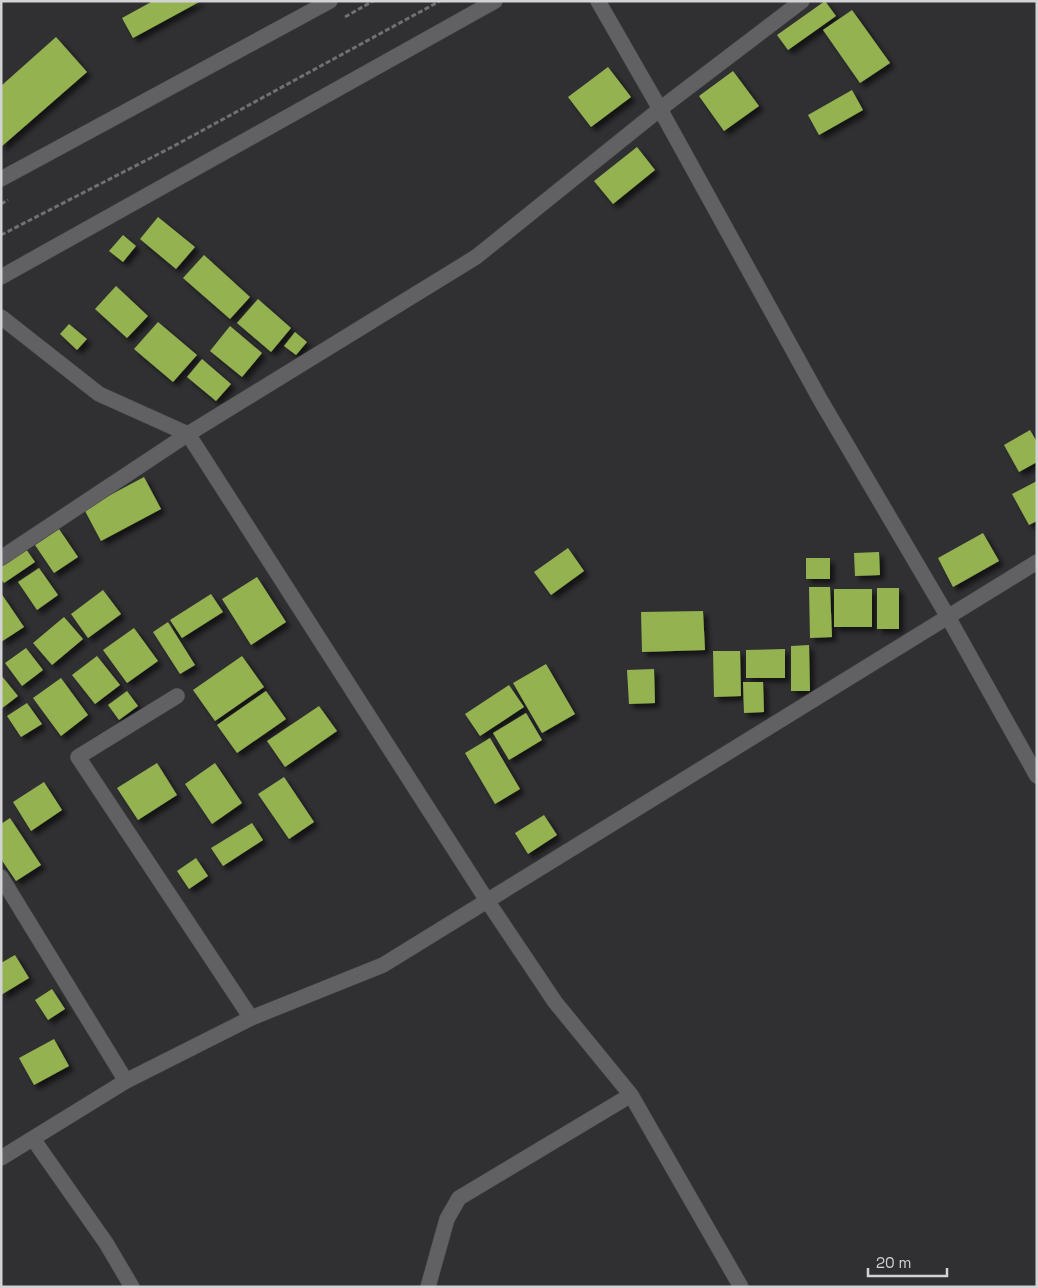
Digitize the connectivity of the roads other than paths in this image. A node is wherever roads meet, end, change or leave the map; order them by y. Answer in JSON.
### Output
{"nodes":[{"id":1,"x":330,"y":1,"type":"edge"},
{"id":2,"x":495,"y":1,"type":"edge"},
{"id":3,"x":598,"y":1,"type":"edge"},
{"id":4,"x":802,"y":1,"type":"edge"},
{"id":5,"x":660,"y":109,"type":"junction"},
{"id":6,"x":1,"y":179,"type":"edge"},
{"id":7,"x":1,"y":277,"type":"edge"},
{"id":8,"x":1,"y":317,"type":"edge"},
{"id":9,"x":188,"y":434,"type":"junction"},
{"id":10,"x":1,"y":558,"type":"edge"},
{"id":11,"x":1037,"y":562,"type":"edge"},
{"id":12,"x":948,"y":617,"type":"junction"},
{"id":13,"x":177,"y":696,"type":"dead end"},
{"id":14,"x":1037,"y":776,"type":"edge"},
{"id":15,"x":1,"y":878,"type":"edge"},
{"id":16,"x":488,"y":902,"type":"junction"},
{"id":17,"x":251,"y":1018,"type":"junction"},
{"id":18,"x":126,"y":1081,"type":"junction"},
{"id":19,"x":631,"y":1096,"type":"junction"},
{"id":20,"x":32,"y":1139,"type":"junction"},
{"id":21,"x":1,"y":1158,"type":"edge"},
{"id":22,"x":132,"y":1287,"type":"edge"},
{"id":23,"x":428,"y":1287,"type":"edge"},
{"id":24,"x":742,"y":1287,"type":"edge"}],
"edges":[{"from":1,"to":6,"type":"street"},
{"from":2,"to":7,"type":"street"},
{"from":3,"to":5,"type":"street"},
{"from":4,"to":5,"type":"street"},
{"from":5,"to":9,"type":"street"},
{"from":5,"to":12,"type":"street"},
{"from":8,"to":9,"type":"street"},
{"from":9,"to":10,"type":"street"},
{"from":9,"to":16,"type":"street"},
{"from":11,"to":12,"type":"street"},
{"from":12,"to":14,"type":"street"},
{"from":12,"to":16,"type":"street"},
{"from":13,"to":17,"type":"street"},
{"from":15,"to":18,"type":"street"},
{"from":16,"to":17,"type":"street"},
{"from":16,"to":19,"type":"street"},
{"from":17,"to":18,"type":"street"},
{"from":18,"to":20,"type":"street"},
{"from":19,"to":23,"type":"street"},
{"from":19,"to":24,"type":"street"},
{"from":20,"to":21,"type":"street"},
{"from":20,"to":22,"type":"street"}]}
